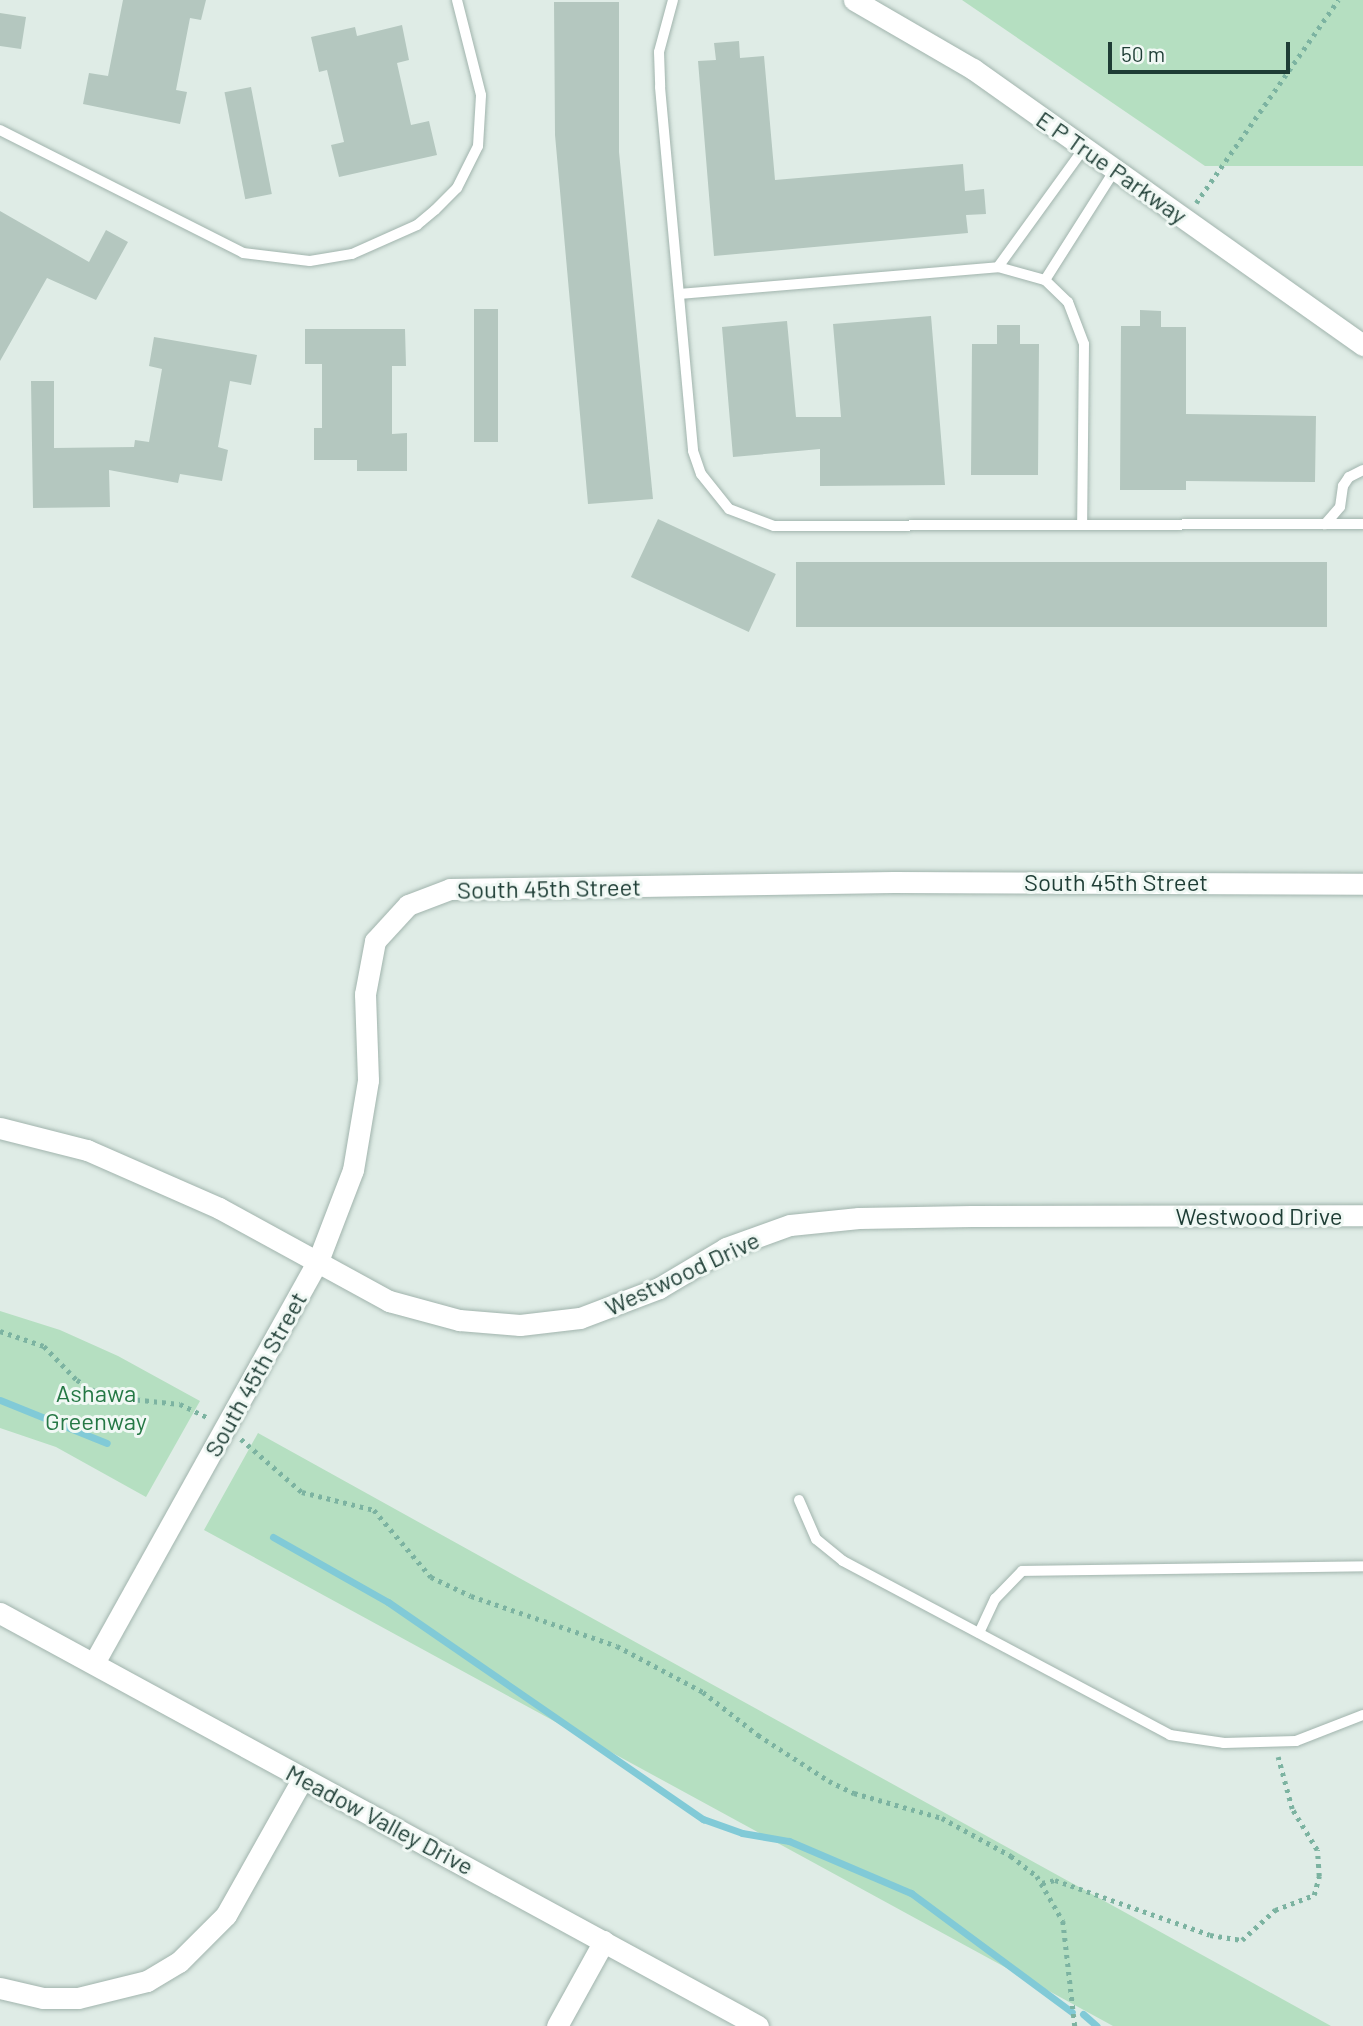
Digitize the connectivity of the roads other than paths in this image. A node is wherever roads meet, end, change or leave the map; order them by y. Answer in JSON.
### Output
{"nodes":[{"id":1,"x":457,"y":0,"type":"edge"},
{"id":2,"x":673,"y":0,"type":"edge"},
{"id":3,"x":854,"y":0,"type":"edge"},
{"id":4,"x":0,"y":130,"type":"edge"},
{"id":5,"x":1085,"y":147,"type":"junction"},
{"id":6,"x":1116,"y":168,"type":"junction"},
{"id":7,"x":998,"y":267,"type":"junction"},
{"id":8,"x":1045,"y":280,"type":"junction"},
{"id":9,"x":679,"y":294,"type":"junction"},
{"id":10,"x":1363,"y":345,"type":"edge"},
{"id":11,"x":1363,"y":470,"type":"edge"},
{"id":12,"x":1082,"y":524,"type":"junction"},
{"id":13,"x":1325,"y":524,"type":"junction"},
{"id":14,"x":1363,"y":524,"type":"edge"},
{"id":15,"x":1363,"y":884,"type":"edge"},
{"id":16,"x":0,"y":1128,"type":"edge"},
{"id":17,"x":1363,"y":1215,"type":"edge"},
{"id":18,"x":318,"y":1261,"type":"junction"},
{"id":19,"x":799,"y":1500,"type":"dead end"},
{"id":20,"x":1363,"y":1566,"type":"edge"},
{"id":21,"x":0,"y":1613,"type":"edge"},
{"id":22,"x":979,"y":1633,"type":"junction"},
{"id":23,"x":94,"y":1663,"type":"junction"},
{"id":24,"x":1363,"y":1715,"type":"edge"},
{"id":25,"x":303,"y":1778,"type":"junction"},
{"id":26,"x":604,"y":1941,"type":"junction"},
{"id":27,"x":0,"y":1988,"type":"edge"},
{"id":28,"x":557,"y":2026,"type":"edge"},
{"id":29,"x":758,"y":2026,"type":"edge"}],
"edges":[{"from":1,"to":4,"type":"lane"},
{"from":2,"to":9,"type":"lane"},
{"from":3,"to":5,"type":"street","name":"E P True Parkway"},
{"from":5,"to":6,"type":"street","name":"E P True Parkway"},
{"from":5,"to":7,"type":"lane"},
{"from":6,"to":8,"type":"lane"},
{"from":6,"to":10,"type":"street","name":"E P True Parkway"},
{"from":7,"to":8,"type":"lane"},
{"from":7,"to":9,"type":"lane"},
{"from":8,"to":12,"type":"lane"},
{"from":9,"to":12,"type":"lane"},
{"from":11,"to":13,"type":"lane"},
{"from":12,"to":13,"type":"lane"},
{"from":13,"to":14,"type":"lane"},
{"from":15,"to":18,"type":"street","name":"South 45th Street"},
{"from":16,"to":18,"type":"street","name":"Westwood Drive"},
{"from":17,"to":18,"type":"street","name":"Westwood Drive"},
{"from":18,"to":23,"type":"street","name":"South 45th Street"},
{"from":19,"to":22,"type":"lane"},
{"from":20,"to":22,"type":"lane"},
{"from":21,"to":23,"type":"street","name":"Meadow Valley Drive"},
{"from":22,"to":24,"type":"lane"},
{"from":23,"to":25,"type":"street","name":"Meadow Valley Drive"},
{"from":25,"to":26,"type":"street","name":"Meadow Valley Drive"},
{"from":25,"to":27,"type":"street"},
{"from":26,"to":28,"type":"street"},
{"from":26,"to":29,"type":"street","name":"Meadow Valley Drive"}]}
